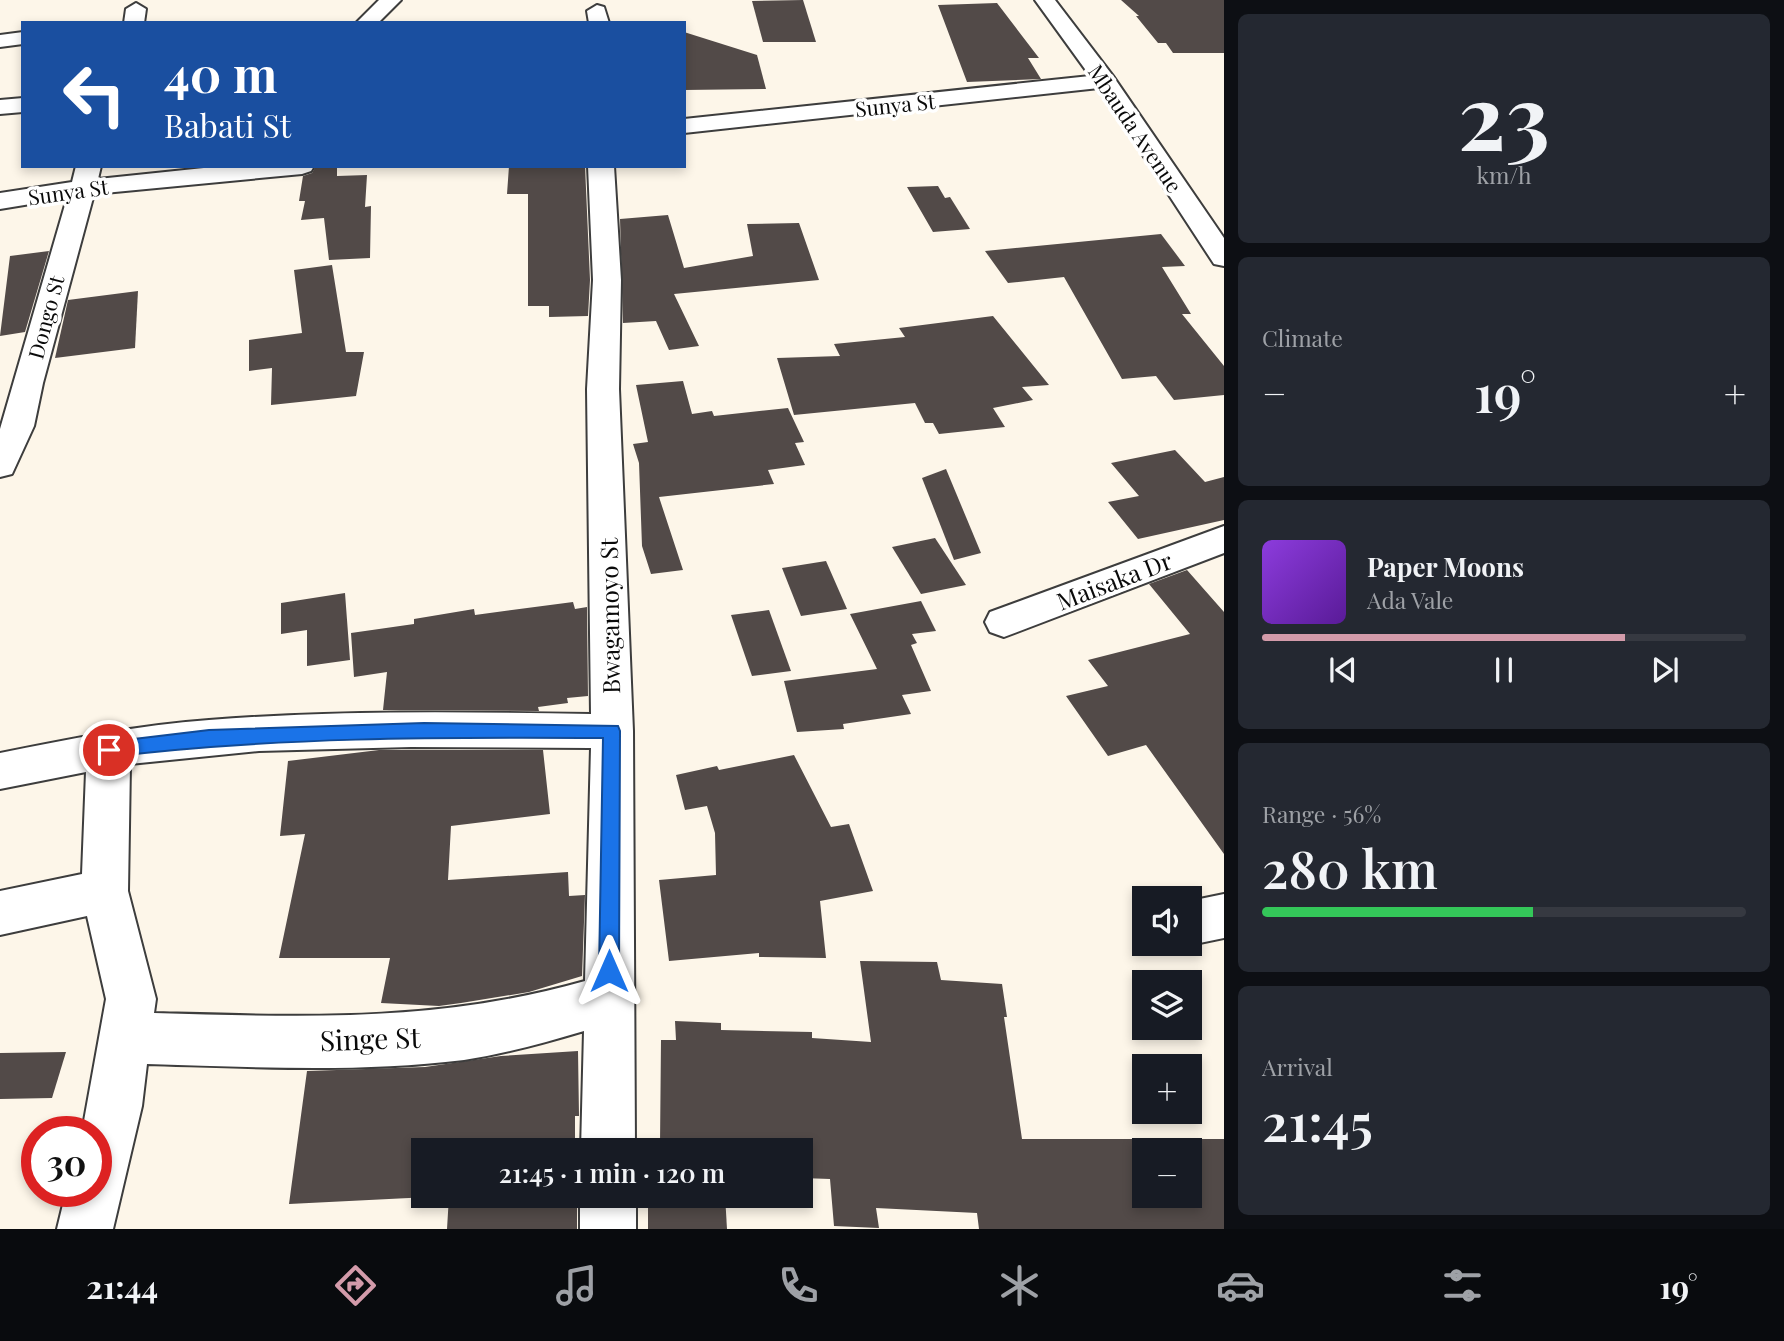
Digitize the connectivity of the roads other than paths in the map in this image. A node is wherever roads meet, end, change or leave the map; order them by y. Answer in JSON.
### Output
{"nodes":[{"id":1,"x":391,"y":0,"type":"edge"},
{"id":2,"x":1045,"y":0,"type":"edge"},
{"id":3,"x":368,"y":21,"type":"edge"},
{"id":4,"x":21,"y":38,"type":"edge"},
{"id":5,"x":0,"y":41,"type":"edge"},
{"id":6,"x":1105,"y":81,"type":"junction"},
{"id":7,"x":21,"y":105,"type":"edge"},
{"id":8,"x":0,"y":107,"type":"edge"},
{"id":9,"x":686,"y":126,"type":"edge"},
{"id":10,"x":262,"y":168,"type":"edge"},
{"id":11,"x":601,"y":168,"type":"edge"},
{"id":12,"x":84,"y":177,"type":"edge"},
{"id":13,"x":0,"y":201,"type":"edge"},
{"id":14,"x":1224,"y":258,"type":"edge"},
{"id":15,"x":14,"y":384,"type":"edge"},
{"id":16,"x":0,"y":466,"type":"edge"},
{"id":17,"x":1224,"y":539,"type":"edge"},
{"id":18,"x":1004,"y":622,"type":"dead end"},
{"id":19,"x":612,"y":731,"type":"junction"},
{"id":20,"x":109,"y":750,"type":"junction"},
{"id":21,"x":0,"y":771,"type":"edge"},
{"id":22,"x":105,"y":891,"type":"junction"},
{"id":23,"x":0,"y":913,"type":"edge"},
{"id":24,"x":1224,"y":916,"type":"edge"},
{"id":25,"x":1202,"y":920,"type":"edge"},
{"id":26,"x":609,"y":999,"type":"junction"},
{"id":27,"x":127,"y":1038,"type":"junction"},
{"id":28,"x":110,"y":1116,"type":"edge"},
{"id":29,"x":608,"y":1138,"type":"edge"},
{"id":30,"x":90,"y":1207,"type":"edge"},
{"id":31,"x":608,"y":1208,"type":"edge"},
{"id":32,"x":85,"y":1229,"type":"edge"},
{"id":33,"x":608,"y":1229,"type":"edge"}],
"edges":[{"from":1,"to":3,"type":"street"},
{"from":2,"to":6,"type":"street","name":"Mbauda Avenue"},
{"from":4,"to":5,"type":"street"},
{"from":6,"to":9,"type":"street","name":"Sunya St"},
{"from":6,"to":14,"type":"street","name":"Mbauda Avenue"},
{"from":7,"to":8,"type":"street"},
{"from":10,"to":12,"type":"street","name":"Sunya St"},
{"from":11,"to":19,"type":"street","name":"Bwagamoyo St"},
{"from":12,"to":13,"type":"street","name":"Sunya St"},
{"from":12,"to":15,"type":"street","name":"Dongo St"},
{"from":15,"to":16,"type":"street","name":"Dongo St"},
{"from":17,"to":18,"type":"street","name":"Maisaka Dr"},
{"from":19,"to":20,"type":"street"},
{"from":19,"to":26,"type":"street","name":"Bwagamoyo St"},
{"from":20,"to":21,"type":"street"},
{"from":20,"to":22,"type":"street"},
{"from":22,"to":23,"type":"street"},
{"from":22,"to":27,"type":"street"},
{"from":24,"to":25,"type":"street"},
{"from":26,"to":27,"type":"street","name":"Singe St"},
{"from":26,"to":29,"type":"street","name":"Bwagamoyo St"},
{"from":27,"to":28,"type":"street"},
{"from":30,"to":32,"type":"street"},
{"from":31,"to":33,"type":"street"}]}
